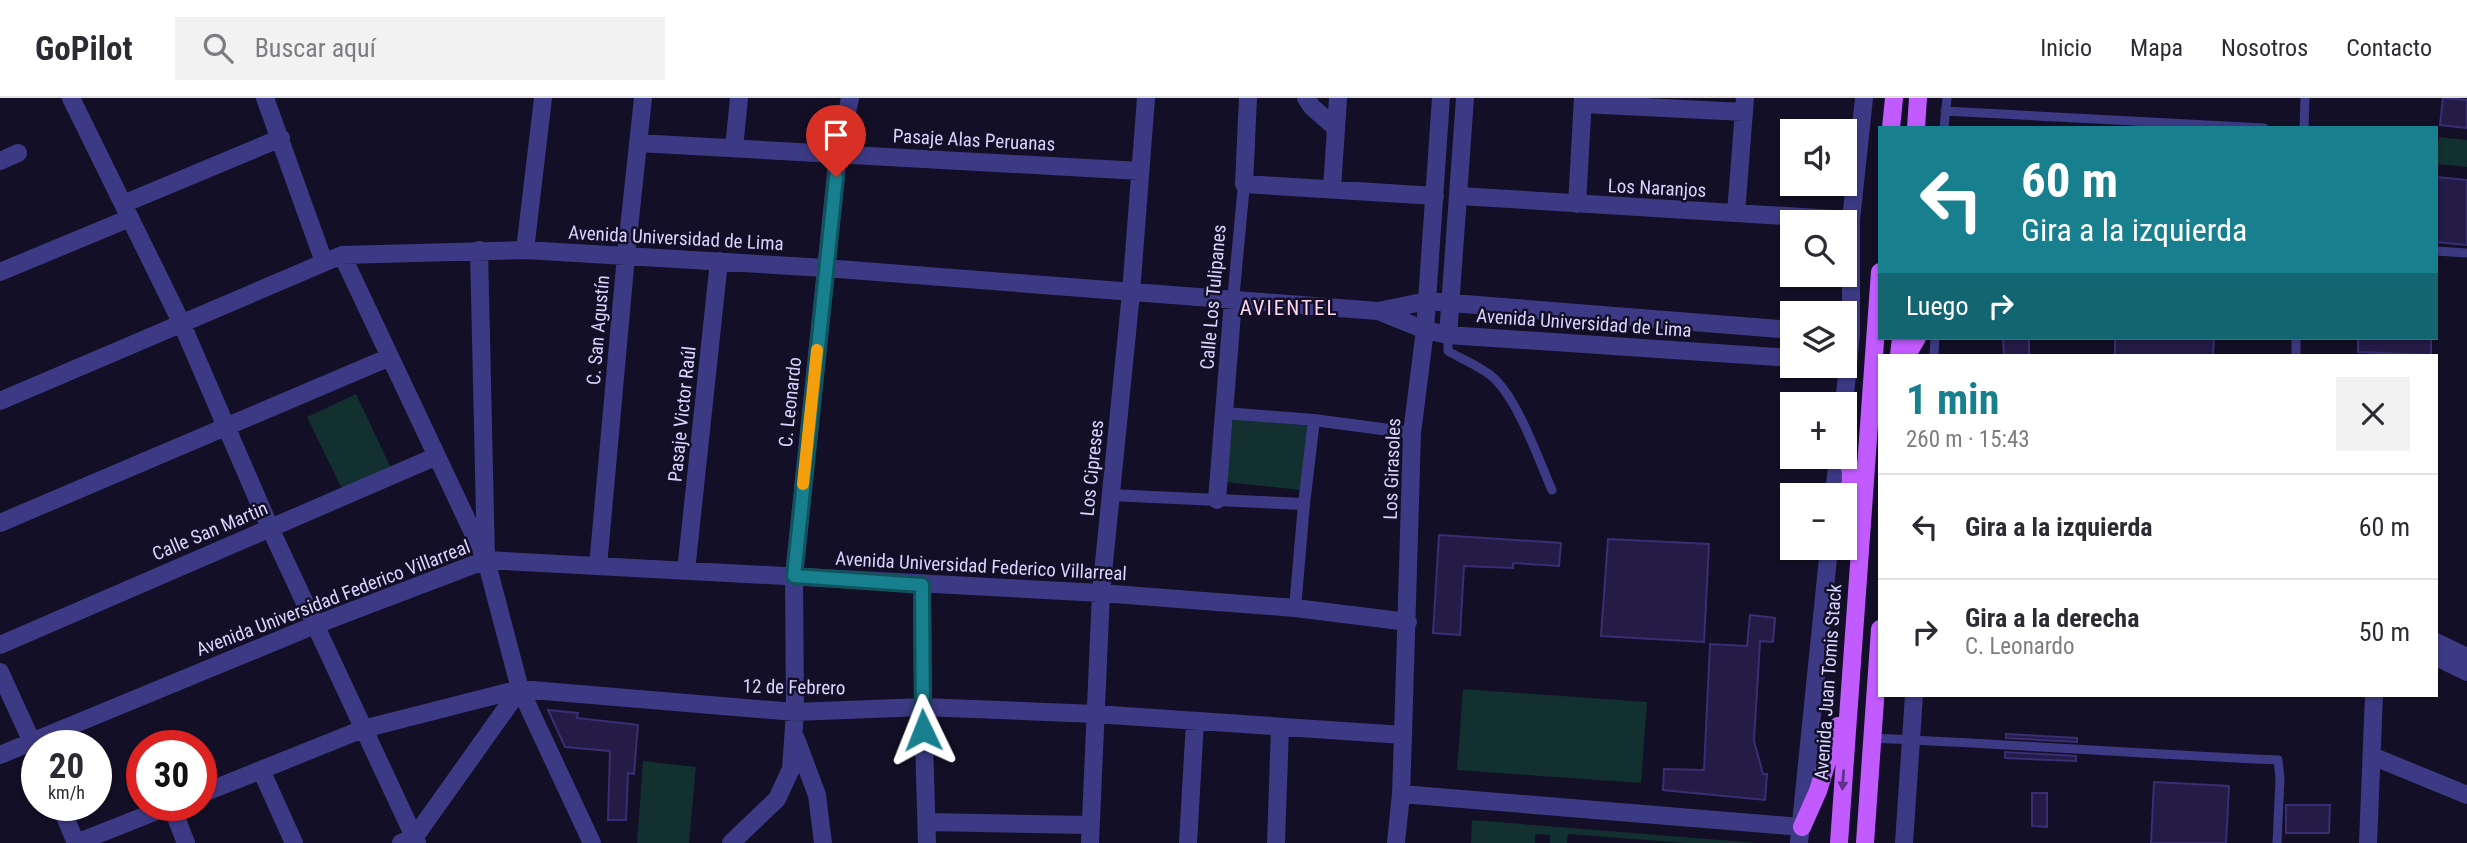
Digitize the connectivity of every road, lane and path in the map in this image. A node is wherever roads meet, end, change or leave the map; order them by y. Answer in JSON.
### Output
{"nodes":[{"id":1,"x":265,"y":98,"type":"edge"},
{"id":2,"x":543,"y":98,"type":"edge"},
{"id":3,"x":643,"y":98,"type":"edge"},
{"id":4,"x":738,"y":98,"type":"edge"},
{"id":5,"x":850,"y":98,"type":"edge"},
{"id":6,"x":1146,"y":98,"type":"edge"},
{"id":7,"x":1248,"y":98,"type":"edge"},
{"id":8,"x":1306,"y":98,"type":"edge"},
{"id":9,"x":1338,"y":98,"type":"edge"},
{"id":10,"x":1441,"y":98,"type":"edge"},
{"id":11,"x":1465,"y":98,"type":"edge"},
{"id":12,"x":1864,"y":98,"type":"edge"},
{"id":13,"x":1894,"y":98,"type":"edge"},
{"id":14,"x":1947,"y":98,"type":"edge"},
{"id":15,"x":2305,"y":98,"type":"edge"},
{"id":16,"x":75,"y":99,"type":"edge"},
{"id":17,"x":1583,"y":101,"type":"edge"},
{"id":18,"x":1744,"y":105,"type":"edge"},
{"id":19,"x":1919,"y":109,"type":"edge"},
{"id":20,"x":1945,"y":111,"type":"junction"},
{"id":21,"x":1891,"y":126,"type":"edge"},
{"id":22,"x":1929,"y":126,"type":"edge"},
{"id":23,"x":1944,"y":126,"type":"edge"},
{"id":24,"x":2226,"y":126,"type":"edge"},
{"id":25,"x":2304,"y":126,"type":"edge"},
{"id":26,"x":1336,"y":128,"type":"junction"},
{"id":27,"x":281,"y":138,"type":"junction"},
{"id":28,"x":638,"y":143,"type":"junction"},
{"id":29,"x":734,"y":148,"type":"junction"},
{"id":30,"x":18,"y":153,"type":"dead end"},
{"id":31,"x":838,"y":154,"type":"junction"},
{"id":32,"x":0,"y":161,"type":"edge"},
{"id":33,"x":1140,"y":171,"type":"junction"},
{"id":34,"x":1244,"y":184,"type":"junction"},
{"id":35,"x":1332,"y":190,"type":"junction"},
{"id":36,"x":1435,"y":195,"type":"junction"},
{"id":37,"x":1459,"y":196,"type":"junction"},
{"id":38,"x":1577,"y":204,"type":"junction"},
{"id":39,"x":1853,"y":210,"type":"edge"},
{"id":40,"x":127,"y":211,"type":"junction"},
{"id":41,"x":1736,"y":213,"type":"junction"},
{"id":42,"x":1780,"y":216,"type":"edge"},
{"id":43,"x":479,"y":250,"type":"junction"},
{"id":44,"x":525,"y":250,"type":"junction"},
{"id":45,"x":2438,"y":251,"type":"edge"},
{"id":46,"x":2467,"y":253,"type":"edge"},
{"id":47,"x":342,"y":255,"type":"junction"},
{"id":48,"x":626,"y":256,"type":"junction"},
{"id":49,"x":719,"y":261,"type":"junction"},
{"id":50,"x":324,"y":262,"type":"junction"},
{"id":51,"x":825,"y":268,"type":"junction"},
{"id":52,"x":0,"y":272,"type":"edge"},
{"id":53,"x":1878,"y":292,"type":"edge"},
{"id":54,"x":1131,"y":293,"type":"junction"},
{"id":55,"x":1427,"y":301,"type":"junction"},
{"id":56,"x":1233,"y":302,"type":"junction"},
{"id":57,"x":1450,"y":304,"type":"junction"},
{"id":58,"x":1378,"y":311,"type":"junction"},
{"id":59,"x":1875,"y":321,"type":"junction"},
{"id":60,"x":181,"y":322,"type":"junction"},
{"id":61,"x":1780,"y":329,"type":"edge"},
{"id":62,"x":1425,"y":330,"type":"junction"},
{"id":63,"x":1857,"y":330,"type":"edge"},
{"id":64,"x":1448,"y":335,"type":"junction"},
{"id":65,"x":390,"y":357,"type":"junction"},
{"id":66,"x":1780,"y":357,"type":"edge"},
{"id":67,"x":0,"y":401,"type":"edge"},
{"id":68,"x":1226,"y":413,"type":"junction"},
{"id":69,"x":1314,"y":420,"type":"junction"},
{"id":70,"x":228,"y":426,"type":"junction"},
{"id":71,"x":1412,"y":433,"type":"junction"},
{"id":72,"x":437,"y":456,"type":"junction"},
{"id":73,"x":1850,"y":469,"type":"edge"},
{"id":74,"x":1552,"y":490,"type":"dead end"},
{"id":75,"x":1110,"y":495,"type":"junction"},
{"id":76,"x":1217,"y":500,"type":"junction"},
{"id":77,"x":1304,"y":504,"type":"junction"},
{"id":78,"x":0,"y":523,"type":"edge"},
{"id":79,"x":270,"y":528,"type":"junction"},
{"id":80,"x":1828,"y":560,"type":"edge"},
{"id":81,"x":486,"y":561,"type":"junction"},
{"id":82,"x":598,"y":566,"type":"junction"},
{"id":83,"x":686,"y":571,"type":"junction"},
{"id":84,"x":794,"y":576,"type":"junction"},
{"id":85,"x":922,"y":585,"type":"junction"},
{"id":86,"x":1101,"y":593,"type":"junction"},
{"id":87,"x":1295,"y":608,"type":"junction"},
{"id":88,"x":1408,"y":622,"type":"junction"},
{"id":89,"x":1853,"y":624,"type":"junction"},
{"id":90,"x":314,"y":625,"type":"junction"},
{"id":91,"x":2438,"y":643,"type":"edge"},
{"id":92,"x":0,"y":646,"type":"edge"},
{"id":93,"x":2467,"y":657,"type":"edge"},
{"id":94,"x":2438,"y":658,"type":"edge"},
{"id":95,"x":0,"y":672,"type":"edge"},
{"id":96,"x":2467,"y":672,"type":"edge"},
{"id":97,"x":1850,"y":675,"type":"junction"},
{"id":98,"x":520,"y":689,"type":"junction"},
{"id":99,"x":1878,"y":694,"type":"edge"},
{"id":100,"x":1914,"y":697,"type":"edge"},
{"id":101,"x":2374,"y":697,"type":"edge"},
{"id":102,"x":923,"y":707,"type":"junction"},
{"id":103,"x":795,"y":712,"type":"junction"},
{"id":104,"x":1095,"y":714,"type":"junction"},
{"id":105,"x":1195,"y":721,"type":"junction"},
{"id":106,"x":1280,"y":727,"type":"junction"},
{"id":107,"x":26,"y":730,"type":"edge"},
{"id":108,"x":73,"y":730,"type":"edge"},
{"id":109,"x":363,"y":730,"type":"junction"},
{"id":110,"x":794,"y":733,"type":"junction"},
{"id":111,"x":1404,"y":735,"type":"junction"},
{"id":112,"x":1872,"y":738,"type":"junction"},
{"id":113,"x":1911,"y":740,"type":"junction"},
{"id":114,"x":21,"y":750,"type":"edge"},
{"id":115,"x":0,"y":755,"type":"edge"},
{"id":116,"x":2372,"y":756,"type":"junction"},
{"id":117,"x":261,"y":770,"type":"junction"},
{"id":118,"x":217,"y":787,"type":"edge"},
{"id":119,"x":1401,"y":794,"type":"junction"},
{"id":120,"x":2467,"y":795,"type":"edge"},
{"id":121,"x":67,"y":821,"type":"edge"},
{"id":122,"x":132,"y":821,"type":"edge"},
{"id":123,"x":178,"y":821,"type":"edge"},
{"id":124,"x":927,"y":822,"type":"junction"},
{"id":125,"x":1090,"y":834,"type":"edge"},
{"id":126,"x":1801,"y":835,"type":"edge"},
{"id":127,"x":411,"y":841,"type":"edge"},
{"id":128,"x":76,"y":843,"type":"edge"},
{"id":129,"x":186,"y":843,"type":"edge"},
{"id":130,"x":294,"y":843,"type":"edge"},
{"id":131,"x":592,"y":843,"type":"edge"},
{"id":132,"x":732,"y":843,"type":"edge"},
{"id":133,"x":823,"y":843,"type":"edge"},
{"id":134,"x":927,"y":843,"type":"edge"},
{"id":135,"x":1188,"y":843,"type":"edge"},
{"id":136,"x":1276,"y":843,"type":"edge"},
{"id":137,"x":1396,"y":843,"type":"edge"},
{"id":138,"x":1839,"y":843,"type":"edge"},
{"id":139,"x":1865,"y":843,"type":"edge"},
{"id":140,"x":1903,"y":843,"type":"edge"},
{"id":141,"x":2277,"y":843,"type":"edge"},
{"id":142,"x":2368,"y":843,"type":"edge"}],
"edges":[{"from":1,"to":27,"type":"street"},
{"from":2,"to":44,"type":"street"},
{"from":3,"to":28,"type":"street","name":"C. San Agustín"},
{"from":4,"to":29,"type":"street"},
{"from":5,"to":31,"type":"street","name":"C. Leonardo"},
{"from":6,"to":33,"type":"street","name":"Los Cipreses"},
{"from":7,"to":34,"type":"street","name":"Calle Los Tulipanes"},
{"from":8,"to":26,"type":"street"},
{"from":9,"to":26,"type":"street"},
{"from":10,"to":36,"type":"street","name":"Los Girasoles"},
{"from":11,"to":37,"type":"street"},
{"from":12,"to":39,"type":"street"},
{"from":13,"to":21,"type":"main road"},
{"from":14,"to":20,"type":"lane"},
{"from":15,"to":25,"type":"lane"},
{"from":16,"to":40,"type":"street"},
{"from":17,"to":18,"type":"street"},
{"from":17,"to":38,"type":"street"},
{"from":18,"to":41,"type":"street"},
{"from":19,"to":22,"type":"main road"},
{"from":20,"to":23,"type":"lane"},
{"from":20,"to":24,"type":"lane"},
{"from":26,"to":35,"type":"street"},
{"from":27,"to":40,"type":"street"},
{"from":27,"to":50,"type":"street"},
{"from":28,"to":29,"type":"street","name":"Pasaje Alas Peruanas"},
{"from":28,"to":48,"type":"street","name":"C. San Agustín"},
{"from":29,"to":31,"type":"street","name":"Pasaje Alas Peruanas"},
{"from":30,"to":32,"type":"street"},
{"from":31,"to":33,"type":"street","name":"Pasaje Alas Peruanas"},
{"from":31,"to":51,"type":"street","name":"C. Leonardo"},
{"from":33,"to":54,"type":"street","name":"Los Cipreses"},
{"from":34,"to":35,"type":"street"},
{"from":34,"to":56,"type":"street","name":"Calle Los Tulipanes"},
{"from":35,"to":36,"type":"street"},
{"from":36,"to":55,"type":"street","name":"Los Girasoles"},
{"from":37,"to":38,"type":"street","name":"Los Naranjos"},
{"from":37,"to":57,"type":"street"},
{"from":38,"to":41,"type":"street","name":"Los Naranjos"},
{"from":40,"to":52,"type":"street"},
{"from":40,"to":60,"type":"street"},
{"from":41,"to":42,"type":"street","name":"Los Naranjos"},
{"from":43,"to":44,"type":"street","name":"Avenida Universidad de Lima"},
{"from":43,"to":47,"type":"street","name":"Avenida Universidad de Lima"},
{"from":43,"to":81,"type":"street"},
{"from":44,"to":48,"type":"street","name":"Avenida Universidad de Lima"},
{"from":45,"to":46,"type":"lane"},
{"from":47,"to":50,"type":"street","name":"Avenida Universidad de Lima"},
{"from":47,"to":65,"type":"street"},
{"from":48,"to":49,"type":"street","name":"Avenida Universidad de Lima"},
{"from":48,"to":82,"type":"street","name":"C. San Agustín"},
{"from":49,"to":51,"type":"street","name":"Avenida Universidad de Lima"},
{"from":49,"to":83,"type":"street","name":"Pasaje Victor Raúl"},
{"from":50,"to":60,"type":"street","name":"Avenida Universidad de Lima"},
{"from":51,"to":54,"type":"street","name":"Avenida Universidad de Lima"},
{"from":51,"to":84,"type":"street","name":"C. Leonardo"},
{"from":53,"to":59,"type":"main road","name":"Avenida Juan Tomis Stack"},
{"from":54,"to":56,"type":"street","name":"Avenida Universidad de Lima"},
{"from":54,"to":75,"type":"street","name":"Los Cipreses"},
{"from":55,"to":57,"type":"street","name":"Avenida Universidad de Lima"},
{"from":55,"to":58,"type":"street","name":"Avenida Universidad de Lima"},
{"from":55,"to":62,"type":"street","name":"Los Girasoles"},
{"from":56,"to":58,"type":"street","name":"Avenida Universidad de Lima"},
{"from":56,"to":68,"type":"street","name":"Calle Los Tulipanes"},
{"from":57,"to":61,"type":"street","name":"Avenida Universidad de Lima"},
{"from":57,"to":64,"type":"street"},
{"from":58,"to":62,"type":"street","name":"Avenida Universidad de Lima"},
{"from":59,"to":63,"type":"street"},
{"from":59,"to":89,"type":"main road","name":"Avenida Juan Tomis Stack"},
{"from":60,"to":67,"type":"street","name":"Avenida Universidad de Lima"},
{"from":60,"to":70,"type":"street"},
{"from":62,"to":64,"type":"street","name":"Avenida Universidad de Lima"},
{"from":62,"to":71,"type":"street","name":"Los Girasoles"},
{"from":64,"to":66,"type":"street","name":"Avenida Universidad de Lima"},
{"from":64,"to":74,"type":"lane"},
{"from":65,"to":70,"type":"street"},
{"from":65,"to":72,"type":"street"},
{"from":68,"to":69,"type":"street"},
{"from":68,"to":76,"type":"street","name":"Calle Los Tulipanes"},
{"from":69,"to":71,"type":"street"},
{"from":69,"to":77,"type":"street"},
{"from":70,"to":78,"type":"street"},
{"from":70,"to":79,"type":"street"},
{"from":71,"to":88,"type":"street","name":"Los Girasoles"},
{"from":72,"to":79,"type":"street","name":"Calle San Martin"},
{"from":72,"to":81,"type":"street"},
{"from":73,"to":89,"type":"main road"},
{"from":75,"to":76,"type":"street"},
{"from":75,"to":86,"type":"street","name":"Los Cipreses"},
{"from":76,"to":77,"type":"street"},
{"from":77,"to":87,"type":"street"},
{"from":79,"to":90,"type":"street"},
{"from":79,"to":92,"type":"street","name":"Calle San Martin"},
{"from":80,"to":126,"type":"street","name":"Avenida Juan Tomis Stack"},
{"from":81,"to":82,"type":"street","name":"Avenida Universidad Federico Villarreal"},
{"from":81,"to":90,"type":"street","name":"Avenida Universidad Federico Villarreal"},
{"from":81,"to":98,"type":"street"},
{"from":82,"to":83,"type":"street","name":"Avenida Universidad Federico Villarreal"},
{"from":83,"to":84,"type":"street","name":"Avenida Universidad Federico Villarreal"},
{"from":84,"to":85,"type":"street","name":"Avenida Universidad Federico Villarreal"},
{"from":84,"to":103,"type":"street","name":"C. Leonardo"},
{"from":85,"to":86,"type":"street","name":"Avenida Universidad Federico Villarreal"},
{"from":85,"to":102,"type":"street"},
{"from":86,"to":87,"type":"street","name":"Avenida Universidad Federico Villarreal"},
{"from":86,"to":104,"type":"street","name":"Los Cipreses"},
{"from":87,"to":88,"type":"street","name":"Avenida Universidad Federico Villarreal"},
{"from":88,"to":111,"type":"street","name":"Los Girasoles"},
{"from":89,"to":97,"type":"main road","name":"Avenida Juan Tomis Stack"},
{"from":90,"to":108,"type":"street","name":"Avenida Universidad Federico Villarreal"},
{"from":90,"to":109,"type":"street"},
{"from":91,"to":93,"type":"street"},
{"from":94,"to":96,"type":"street"},
{"from":95,"to":107,"type":"street"},
{"from":97,"to":126,"type":"main road"},
{"from":97,"to":138,"type":"main road","name":"Avenida Juan Tomis Stack","one_way":true},
{"from":98,"to":103,"type":"street","name":"12 de Febrero"},
{"from":98,"to":109,"type":"street","name":"12 de Febrero"},
{"from":98,"to":127,"type":"street"},
{"from":98,"to":131,"type":"street"},
{"from":99,"to":112,"type":"main road"},
{"from":100,"to":113,"type":"street"},
{"from":101,"to":116,"type":"street"},
{"from":102,"to":103,"type":"street","name":"12 de Febrero"},
{"from":102,"to":104,"type":"street","name":"12 de Febrero"},
{"from":102,"to":124,"type":"street"},
{"from":103,"to":110,"type":"street","name":"C. Leonardo"},
{"from":104,"to":105,"type":"street","name":"12 de Febrero"},
{"from":104,"to":125,"type":"street","name":"Los Cipreses"},
{"from":105,"to":106,"type":"street","name":"12 de Febrero"},
{"from":105,"to":135,"type":"street"},
{"from":106,"to":111,"type":"street","name":"12 de Febrero"},
{"from":106,"to":136,"type":"street"},
{"from":109,"to":117,"type":"street","name":"12 de Febrero"},
{"from":109,"to":127,"type":"street"},
{"from":110,"to":132,"type":"street","name":"C. Leonardo"},
{"from":110,"to":133,"type":"street"},
{"from":111,"to":119,"type":"street","name":"Los Girasoles"},
{"from":112,"to":113,"type":"lane"},
{"from":112,"to":139,"type":"main road"},
{"from":113,"to":140,"type":"street"},
{"from":113,"to":141,"type":"lane"},
{"from":114,"to":115,"type":"street","name":"Avenida Universidad Federico Villarreal"},
{"from":116,"to":120,"type":"street"},
{"from":116,"to":142,"type":"street"},
{"from":117,"to":118,"type":"street","name":"12 de Febrero"},
{"from":117,"to":130,"type":"street"},
{"from":119,"to":126,"type":"street"},
{"from":119,"to":137,"type":"street","name":"Los Girasoles"},
{"from":121,"to":128,"type":"street"},
{"from":122,"to":128,"type":"street"},
{"from":123,"to":129,"type":"street"},
{"from":124,"to":125,"type":"street"},
{"from":124,"to":134,"type":"street"}]}
